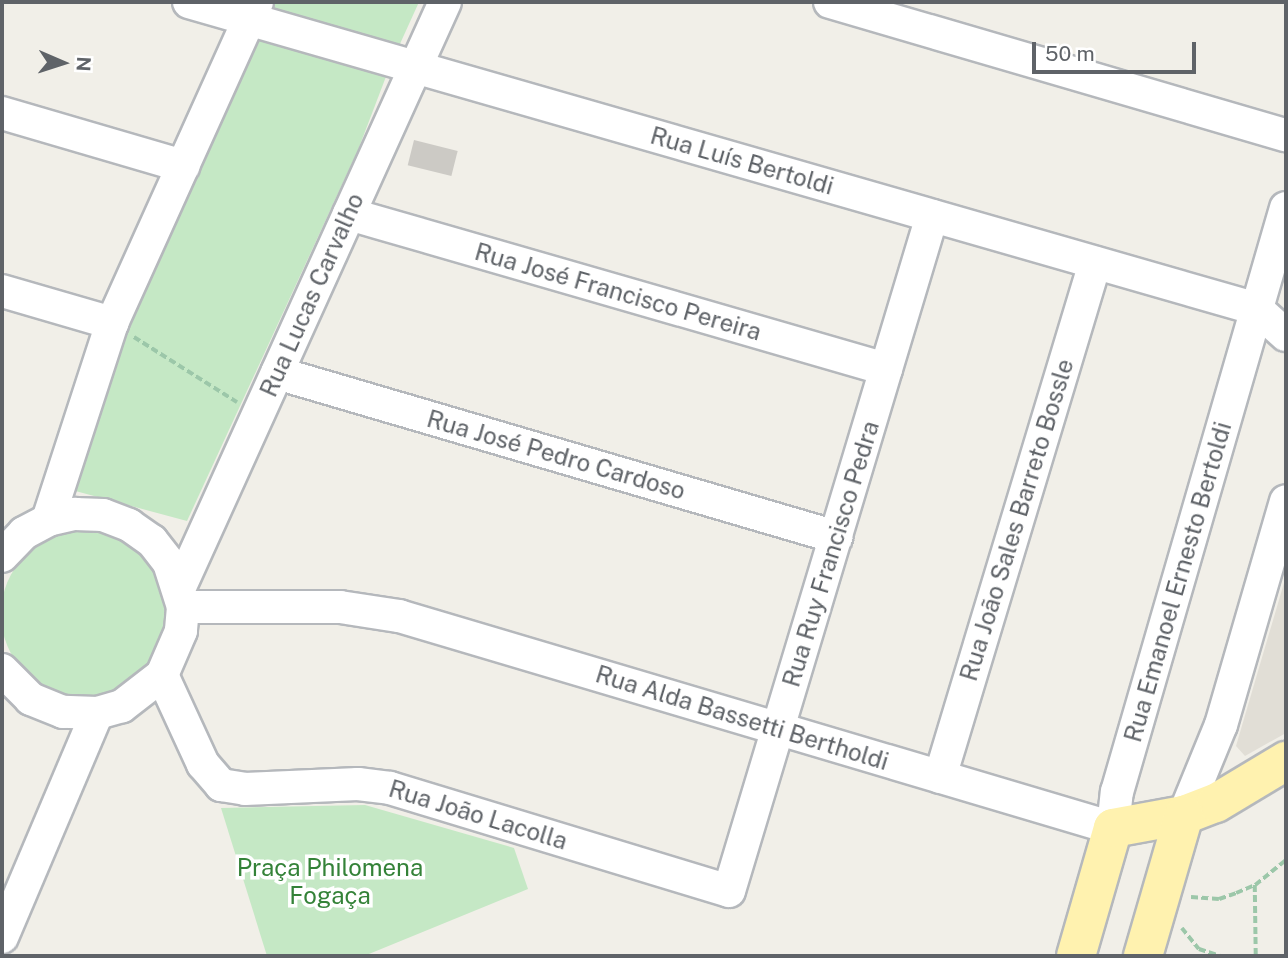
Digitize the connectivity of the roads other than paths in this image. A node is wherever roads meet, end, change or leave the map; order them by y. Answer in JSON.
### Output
{"nodes":[{"id":1,"x":189,"y":2,"type":"edge"},
{"id":2,"x":445,"y":2,"type":"edge"},
{"id":3,"x":830,"y":2,"type":"edge"},
{"id":4,"x":253,"y":11,"type":"edge"},
{"id":5,"x":416,"y":67,"type":"junction"},
{"id":6,"x":2,"y":113,"type":"edge"},
{"id":7,"x":1286,"y":135,"type":"edge"},
{"id":8,"x":183,"y":166,"type":"junction"},
{"id":9,"x":1286,"y":208,"type":"edge"},
{"id":10,"x":349,"y":214,"type":"junction"},
{"id":11,"x":932,"y":216,"type":"junction"},
{"id":12,"x":1095,"y":263,"type":"junction"},
{"id":13,"x":2,"y":291,"type":"edge"},
{"id":14,"x":1257,"y":310,"type":"junction"},
{"id":15,"x":112,"y":323,"type":"junction"},
{"id":16,"x":1286,"y":335,"type":"edge"},
{"id":17,"x":886,"y":369,"type":"junction"},
{"id":18,"x":277,"y":373,"type":"junction"},
{"id":19,"x":1286,"y":501,"type":"edge"},
{"id":20,"x":48,"y":520,"type":"junction"},
{"id":21,"x":836,"y":537,"type":"junction"},
{"id":22,"x":2,"y":556,"type":"edge"},
{"id":23,"x":181,"y":598,"type":"junction"},
{"id":24,"x":2,"y":670,"type":"edge"},
{"id":25,"x":162,"y":675,"type":"junction"},
{"id":26,"x":97,"y":713,"type":"junction"},
{"id":27,"x":778,"y":728,"type":"junction"},
{"id":28,"x":1286,"y":761,"type":"edge"},
{"id":29,"x":940,"y":777,"type":"junction"},
{"id":30,"x":1184,"y":814,"type":"junction"},
{"id":31,"x":1113,"y":828,"type":"junction"},
{"id":32,"x":729,"y":891,"type":"joint"},
{"id":33,"x":2,"y":937,"type":"edge"},
{"id":34,"x":1076,"y":956,"type":"edge"},
{"id":35,"x":1143,"y":956,"type":"edge"}],
"edges":[{"from":1,"to":4,"type":"street","name":"Rua Luís Bertoldi"},
{"from":2,"to":5,"type":"street","name":"Rua Lucas Carvalho"},
{"from":3,"to":7,"type":"street"},
{"from":4,"to":5,"type":"street","name":"Rua Luís Bertoldi"},
{"from":4,"to":8,"type":"street"},
{"from":5,"to":10,"type":"street","name":"Rua Lucas Carvalho"},
{"from":5,"to":11,"type":"street","name":"Rua Luís Bertoldi"},
{"from":6,"to":8,"type":"street"},
{"from":8,"to":15,"type":"street"},
{"from":9,"to":14,"type":"street","name":"Rua Emanoel Ernesto Bertoldi"},
{"from":10,"to":17,"type":"street","name":"Rua José Francisco Pereira"},
{"from":10,"to":18,"type":"street","name":"Rua Lucas Carvalho"},
{"from":11,"to":12,"type":"street","name":"Rua Luís Bertoldi"},
{"from":11,"to":17,"type":"street","name":"Rua Ruy Francisco Pedra"},
{"from":12,"to":14,"type":"street","name":"Rua Luís Bertoldi"},
{"from":12,"to":29,"type":"street","name":"Rua João Sales Barreto Bossle"},
{"from":13,"to":15,"type":"street"},
{"from":14,"to":16,"type":"street","name":"Rua Luís Bertoldi"},
{"from":14,"to":31,"type":"street","name":"Rua Emanoel Ernesto Bertoldi"},
{"from":15,"to":20,"type":"street"},
{"from":17,"to":21,"type":"street","name":"Rua Ruy Francisco Pedra"},
{"from":18,"to":21,"type":"street","name":"Rua José Pedro Cardoso"},
{"from":18,"to":23,"type":"street","name":"Rua Lucas Carvalho"},
{"from":19,"to":30,"type":"street"},
{"from":20,"to":22,"type":"street"},
{"from":20,"to":23,"type":"street"},
{"from":21,"to":27,"type":"street","name":"Rua Ruy Francisco Pedra"},
{"from":23,"to":25,"type":"street","name":"Rua Lucas Carvalho"},
{"from":23,"to":27,"type":"street","name":"Rua Alda Bassetti Bertholdi"},
{"from":24,"to":26,"type":"street"},
{"from":25,"to":26,"type":"street"},
{"from":25,"to":32,"type":"street","name":"Rua João Lacolla"},
{"from":26,"to":33,"type":"street"},
{"from":27,"to":29,"type":"street","name":"Rua Alda Bassetti Bertholdi"},
{"from":27,"to":32,"type":"street","name":"Rua Ruy Francisco Pedra"},
{"from":28,"to":30,"type":"main road","name":"Rua Alda Bassetti Bertholdi"},
{"from":29,"to":31,"type":"street","name":"Rua Alda Bassetti Bertholdi"},
{"from":30,"to":31,"type":"main road","name":"Rua Alda Bassetti Bertholdi"},
{"from":30,"to":35,"type":"main road"},
{"from":31,"to":34,"type":"main road","name":"Rua Emanoel Ernesto Bertoldi"}]}
